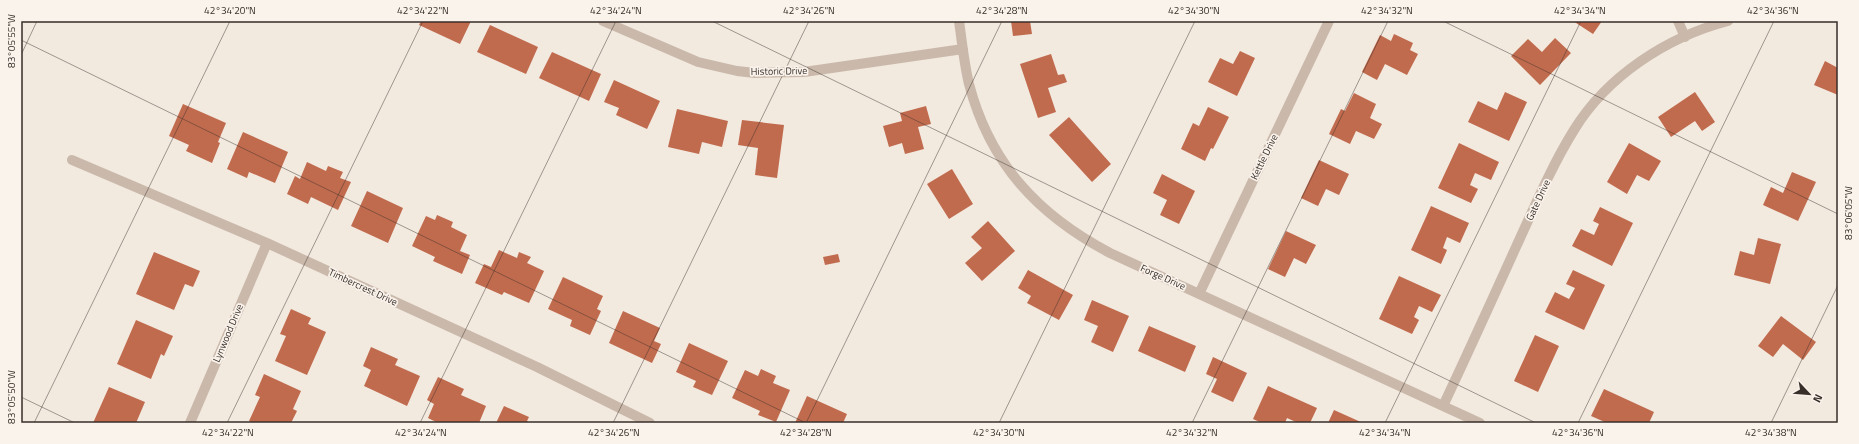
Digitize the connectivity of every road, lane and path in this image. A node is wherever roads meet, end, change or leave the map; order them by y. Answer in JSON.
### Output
{"nodes":[{"id":1,"x":603,"y":21,"type":"edge"},
{"id":2,"x":959,"y":21,"type":"edge"},
{"id":3,"x":1329,"y":21,"type":"edge"},
{"id":4,"x":1678,"y":21,"type":"edge"},
{"id":5,"x":1721,"y":22,"type":"edge"},
{"id":6,"x":1685,"y":36,"type":"junction"},
{"id":7,"x":963,"y":49,"type":"junction"},
{"id":8,"x":72,"y":160,"type":"dead end"},
{"id":9,"x":267,"y":243,"type":"junction"},
{"id":10,"x":1199,"y":294,"type":"junction"},
{"id":11,"x":1443,"y":406,"type":"junction"},
{"id":12,"x":190,"y":423,"type":"edge"},
{"id":13,"x":650,"y":423,"type":"edge"},
{"id":14,"x":1480,"y":423,"type":"edge"}],
"edges":[{"from":1,"to":7,"type":"street","name":"Historic Drive"},
{"from":2,"to":7,"type":"street","name":"Forge Drive"},
{"from":3,"to":10,"type":"street","name":"Kettle Drive"},
{"from":4,"to":6,"type":"street"},
{"from":5,"to":6,"type":"street","name":"Gate Drive"},
{"from":6,"to":11,"type":"street","name":"Gate Drive"},
{"from":7,"to":10,"type":"street","name":"Forge Drive"},
{"from":8,"to":9,"type":"street","name":"Timbercrest Drive"},
{"from":9,"to":12,"type":"street","name":"Lynwood Drive"},
{"from":9,"to":13,"type":"street","name":"Timbercrest Drive"},
{"from":10,"to":11,"type":"street","name":"Forge Drive"},
{"from":11,"to":14,"type":"street","name":"Forge Drive"}]}
